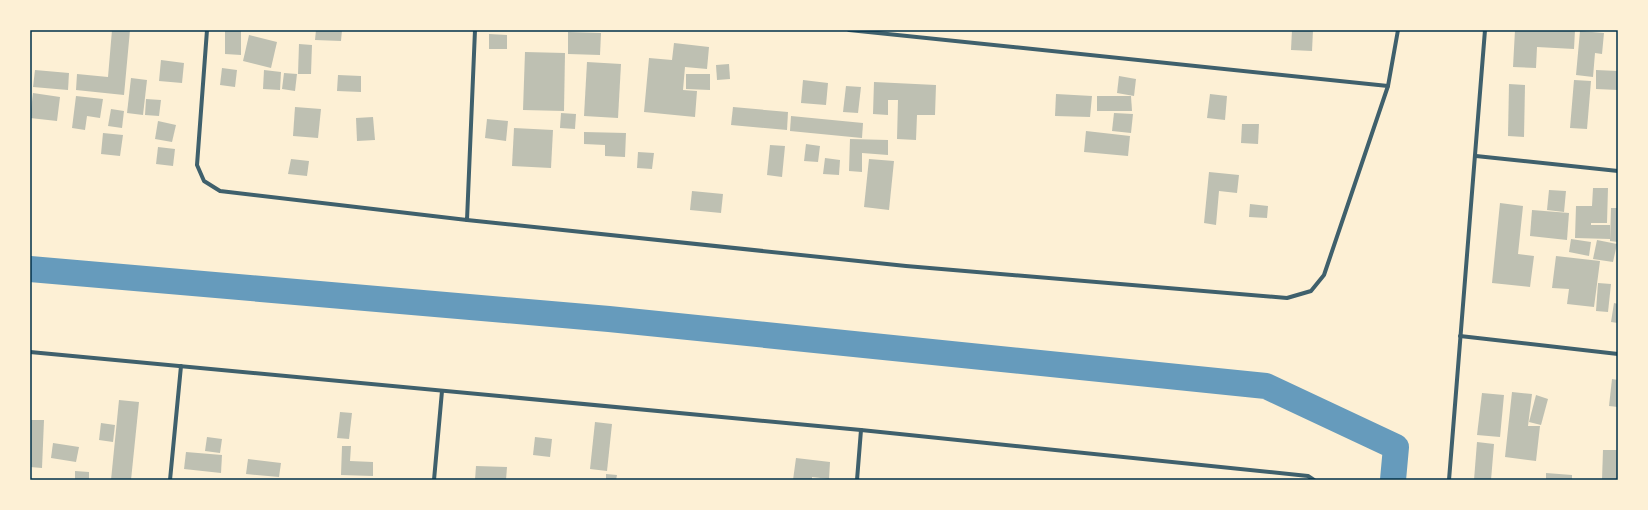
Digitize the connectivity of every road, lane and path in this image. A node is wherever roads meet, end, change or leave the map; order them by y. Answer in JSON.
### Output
{"nodes":[{"id":1,"x":207,"y":30,"type":"edge"},
{"id":2,"x":475,"y":30,"type":"edge"},
{"id":3,"x":848,"y":30,"type":"edge"},
{"id":4,"x":1398,"y":30,"type":"edge"},
{"id":5,"x":1485,"y":30,"type":"edge"},
{"id":6,"x":1388,"y":86,"type":"junction"},
{"id":7,"x":1476,"y":156,"type":"junction"},
{"id":8,"x":1618,"y":171,"type":"edge"},
{"id":9,"x":467,"y":220,"type":"junction"},
{"id":10,"x":1460,"y":336,"type":"junction"},
{"id":11,"x":30,"y":352,"type":"edge"},
{"id":12,"x":1618,"y":354,"type":"edge"},
{"id":13,"x":181,"y":366,"type":"junction"},
{"id":14,"x":442,"y":391,"type":"junction"},
{"id":15,"x":861,"y":430,"type":"junction"},
{"id":16,"x":170,"y":480,"type":"edge"},
{"id":17,"x":434,"y":480,"type":"edge"},
{"id":18,"x":857,"y":480,"type":"edge"},
{"id":19,"x":1314,"y":480,"type":"edge"},
{"id":20,"x":1449,"y":480,"type":"edge"}],
"edges":[{"from":1,"to":9,"type":"street"},
{"from":2,"to":9,"type":"street"},
{"from":3,"to":6,"type":"street"},
{"from":4,"to":6,"type":"street"},
{"from":5,"to":7,"type":"street"},
{"from":6,"to":9,"type":"street"},
{"from":7,"to":8,"type":"street"},
{"from":7,"to":10,"type":"street"},
{"from":10,"to":12,"type":"street"},
{"from":10,"to":20,"type":"street"},
{"from":11,"to":13,"type":"street"},
{"from":13,"to":14,"type":"street"},
{"from":13,"to":16,"type":"street"},
{"from":14,"to":15,"type":"street"},
{"from":14,"to":17,"type":"street"},
{"from":15,"to":18,"type":"street"},
{"from":15,"to":19,"type":"street"}]}
